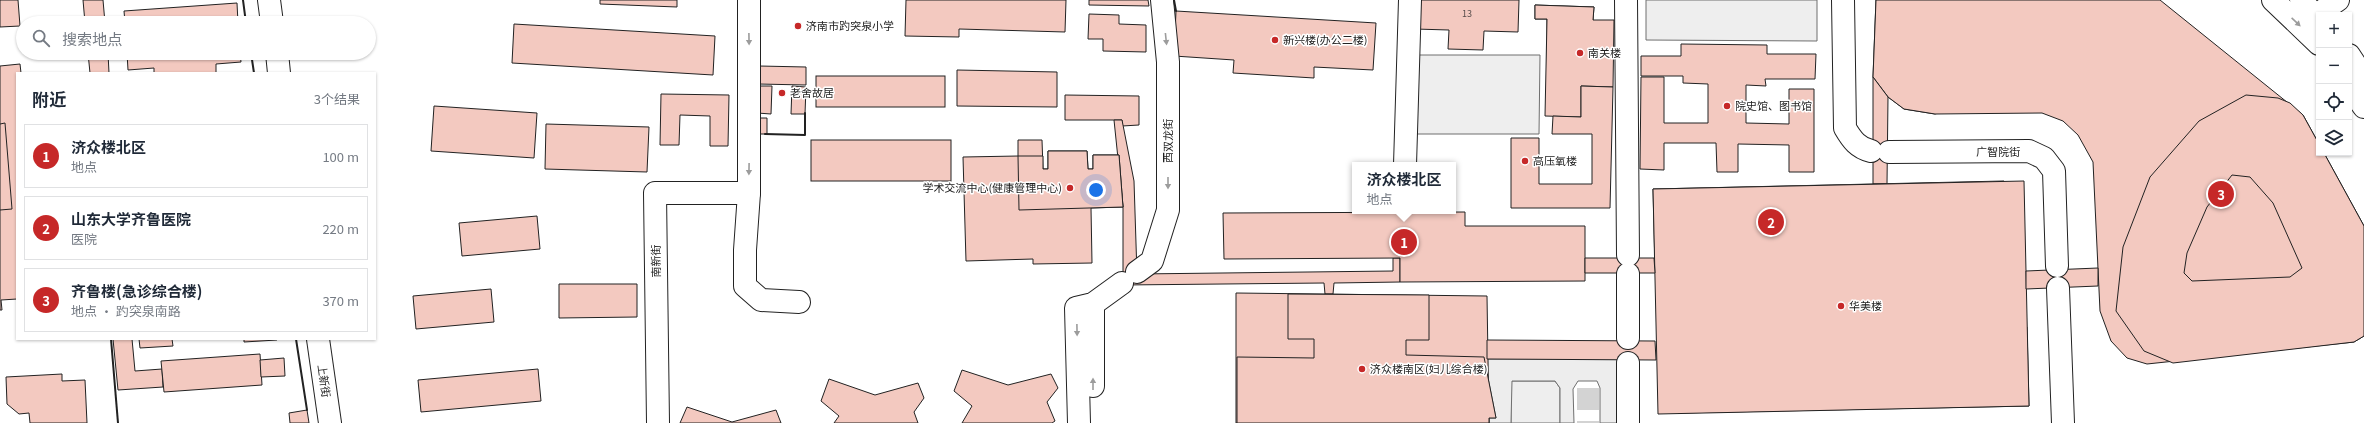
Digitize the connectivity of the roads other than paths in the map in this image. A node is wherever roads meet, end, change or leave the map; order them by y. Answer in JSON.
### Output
{"nodes":[{"id":1,"x":269,"y":0,"type":"edge"},
{"id":2,"x":749,"y":0,"type":"edge"},
{"id":3,"x":1162,"y":0,"type":"edge"},
{"id":4,"x":1410,"y":0,"type":"edge"},
{"id":5,"x":1626,"y":0,"type":"edge"},
{"id":6,"x":1843,"y":0,"type":"edge"},
{"id":7,"x":2273,"y":0,"type":"edge"},
{"id":8,"x":2338,"y":0,"type":"edge"},
{"id":9,"x":2312,"y":12,"type":"edge"},
{"id":10,"x":271,"y":16,"type":"edge"},
{"id":11,"x":2316,"y":41,"type":"edge"},
{"id":12,"x":278,"y":60,"type":"edge"},
{"id":13,"x":2352,"y":60,"type":"edge"},
{"id":14,"x":280,"y":72,"type":"edge"},
{"id":15,"x":2364,"y":78,"type":"edge"},
{"id":16,"x":2352,"y":90,"type":"edge"},
{"id":17,"x":2364,"y":107,"type":"edge"},
{"id":18,"x":1405,"y":162,"type":"edge"},
{"id":19,"x":749,"y":192,"type":"junction"},
{"id":20,"x":2057,"y":266,"type":"dead end"},
{"id":21,"x":2058,"y":288,"type":"dead end"},
{"id":22,"x":799,"y":302,"type":"dead end"},
{"id":23,"x":1093,"y":304,"type":"junction"},
{"id":24,"x":1628,"y":338,"type":"dead end"},
{"id":25,"x":318,"y":340,"type":"edge"},
{"id":26,"x":1628,"y":363,"type":"dead end"},
{"id":27,"x":330,"y":423,"type":"edge"},
{"id":28,"x":658,"y":423,"type":"edge"},
{"id":29,"x":1079,"y":423,"type":"edge"},
{"id":30,"x":1093,"y":423,"type":"edge"},
{"id":31,"x":1628,"y":423,"type":"edge"},
{"id":32,"x":2063,"y":423,"type":"edge"}],
"edges":[{"from":1,"to":10,"type":"street"},
{"from":2,"to":19,"type":"street","one_way":true},
{"from":3,"to":23,"type":"street","name":"西双龙街","one_way":true},
{"from":4,"to":18,"type":"street"},
{"from":5,"to":24,"type":"street"},
{"from":6,"to":20,"type":"street","name":"广智院街"},
{"from":7,"to":11,"type":"street","one_way":true},
{"from":8,"to":9,"type":"street"},
{"from":12,"to":14,"type":"street"},
{"from":13,"to":15,"type":"street"},
{"from":16,"to":17,"type":"street"},
{"from":19,"to":22,"type":"street"},
{"from":19,"to":28,"type":"street","name":"南新街"},
{"from":21,"to":32,"type":"street"},
{"from":23,"to":29,"type":"street","name":"西双龙街","one_way":true},
{"from":30,"to":23,"type":"street","one_way":true},
{"from":25,"to":27,"type":"street","name":"上新街"},
{"from":26,"to":31,"type":"street"}]}
